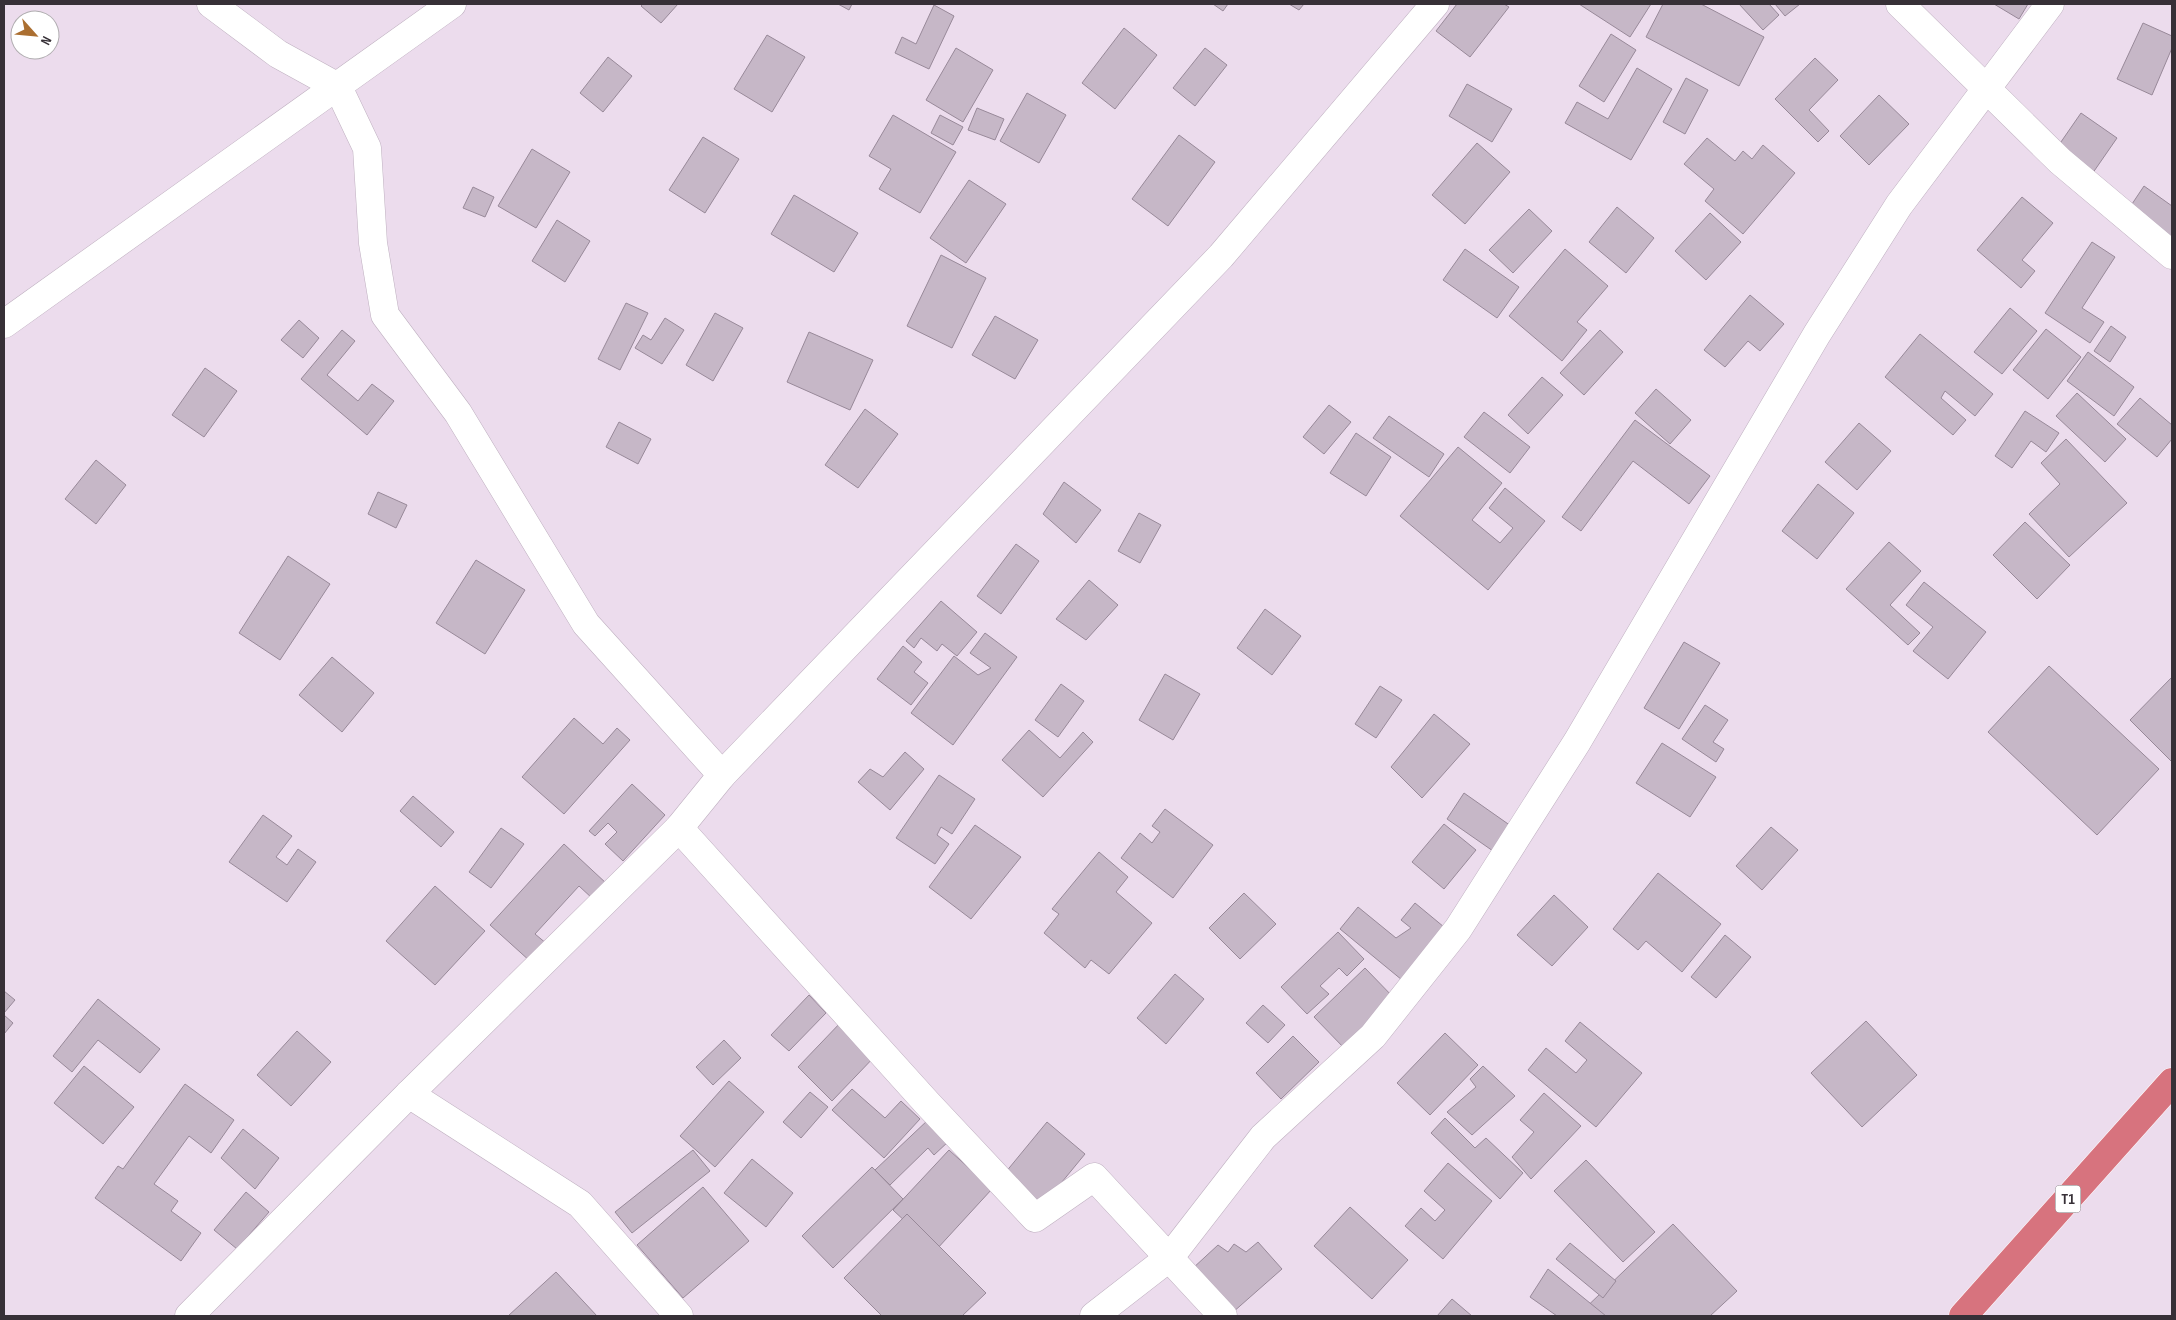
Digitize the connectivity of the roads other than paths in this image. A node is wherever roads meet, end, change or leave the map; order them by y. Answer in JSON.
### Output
{"nodes":[{"id":1,"x":210,"y":4,"type":"edge"},
{"id":2,"x":452,"y":4,"type":"edge"},
{"id":3,"x":1435,"y":4,"type":"edge"},
{"id":4,"x":1900,"y":4,"type":"edge"},
{"id":5,"x":2050,"y":4,"type":"edge"},
{"id":6,"x":338,"y":87,"type":"junction"},
{"id":7,"x":1987,"y":90,"type":"junction"},
{"id":8,"x":2172,"y":255,"type":"edge"},
{"id":9,"x":4,"y":324,"type":"edge"},
{"id":10,"x":722,"y":775,"type":"junction"},
{"id":11,"x":679,"y":828,"type":"junction"},
{"id":12,"x":2172,"y":1082,"type":"edge"},
{"id":13,"x":409,"y":1094,"type":"junction"},
{"id":14,"x":1170,"y":1256,"type":"junction"},
{"id":15,"x":189,"y":1316,"type":"edge"},
{"id":16,"x":679,"y":1316,"type":"edge"},
{"id":17,"x":1094,"y":1316,"type":"edge"},
{"id":18,"x":1222,"y":1316,"type":"edge"},
{"id":19,"x":1963,"y":1316,"type":"edge"}],
"edges":[{"from":1,"to":6,"type":"street"},
{"from":2,"to":6,"type":"street"},
{"from":3,"to":10,"type":"street"},
{"from":4,"to":7,"type":"street"},
{"from":5,"to":7,"type":"street"},
{"from":6,"to":9,"type":"street"},
{"from":6,"to":10,"type":"street"},
{"from":7,"to":8,"type":"street"},
{"from":7,"to":14,"type":"street"},
{"from":10,"to":11,"type":"street"},
{"from":11,"to":13,"type":"street"},
{"from":11,"to":14,"type":"street"},
{"from":12,"to":19,"type":"highway","number":"T1"},
{"from":13,"to":15,"type":"street"},
{"from":13,"to":16,"type":"street"},
{"from":14,"to":17,"type":"street"},
{"from":14,"to":18,"type":"street"}]}
